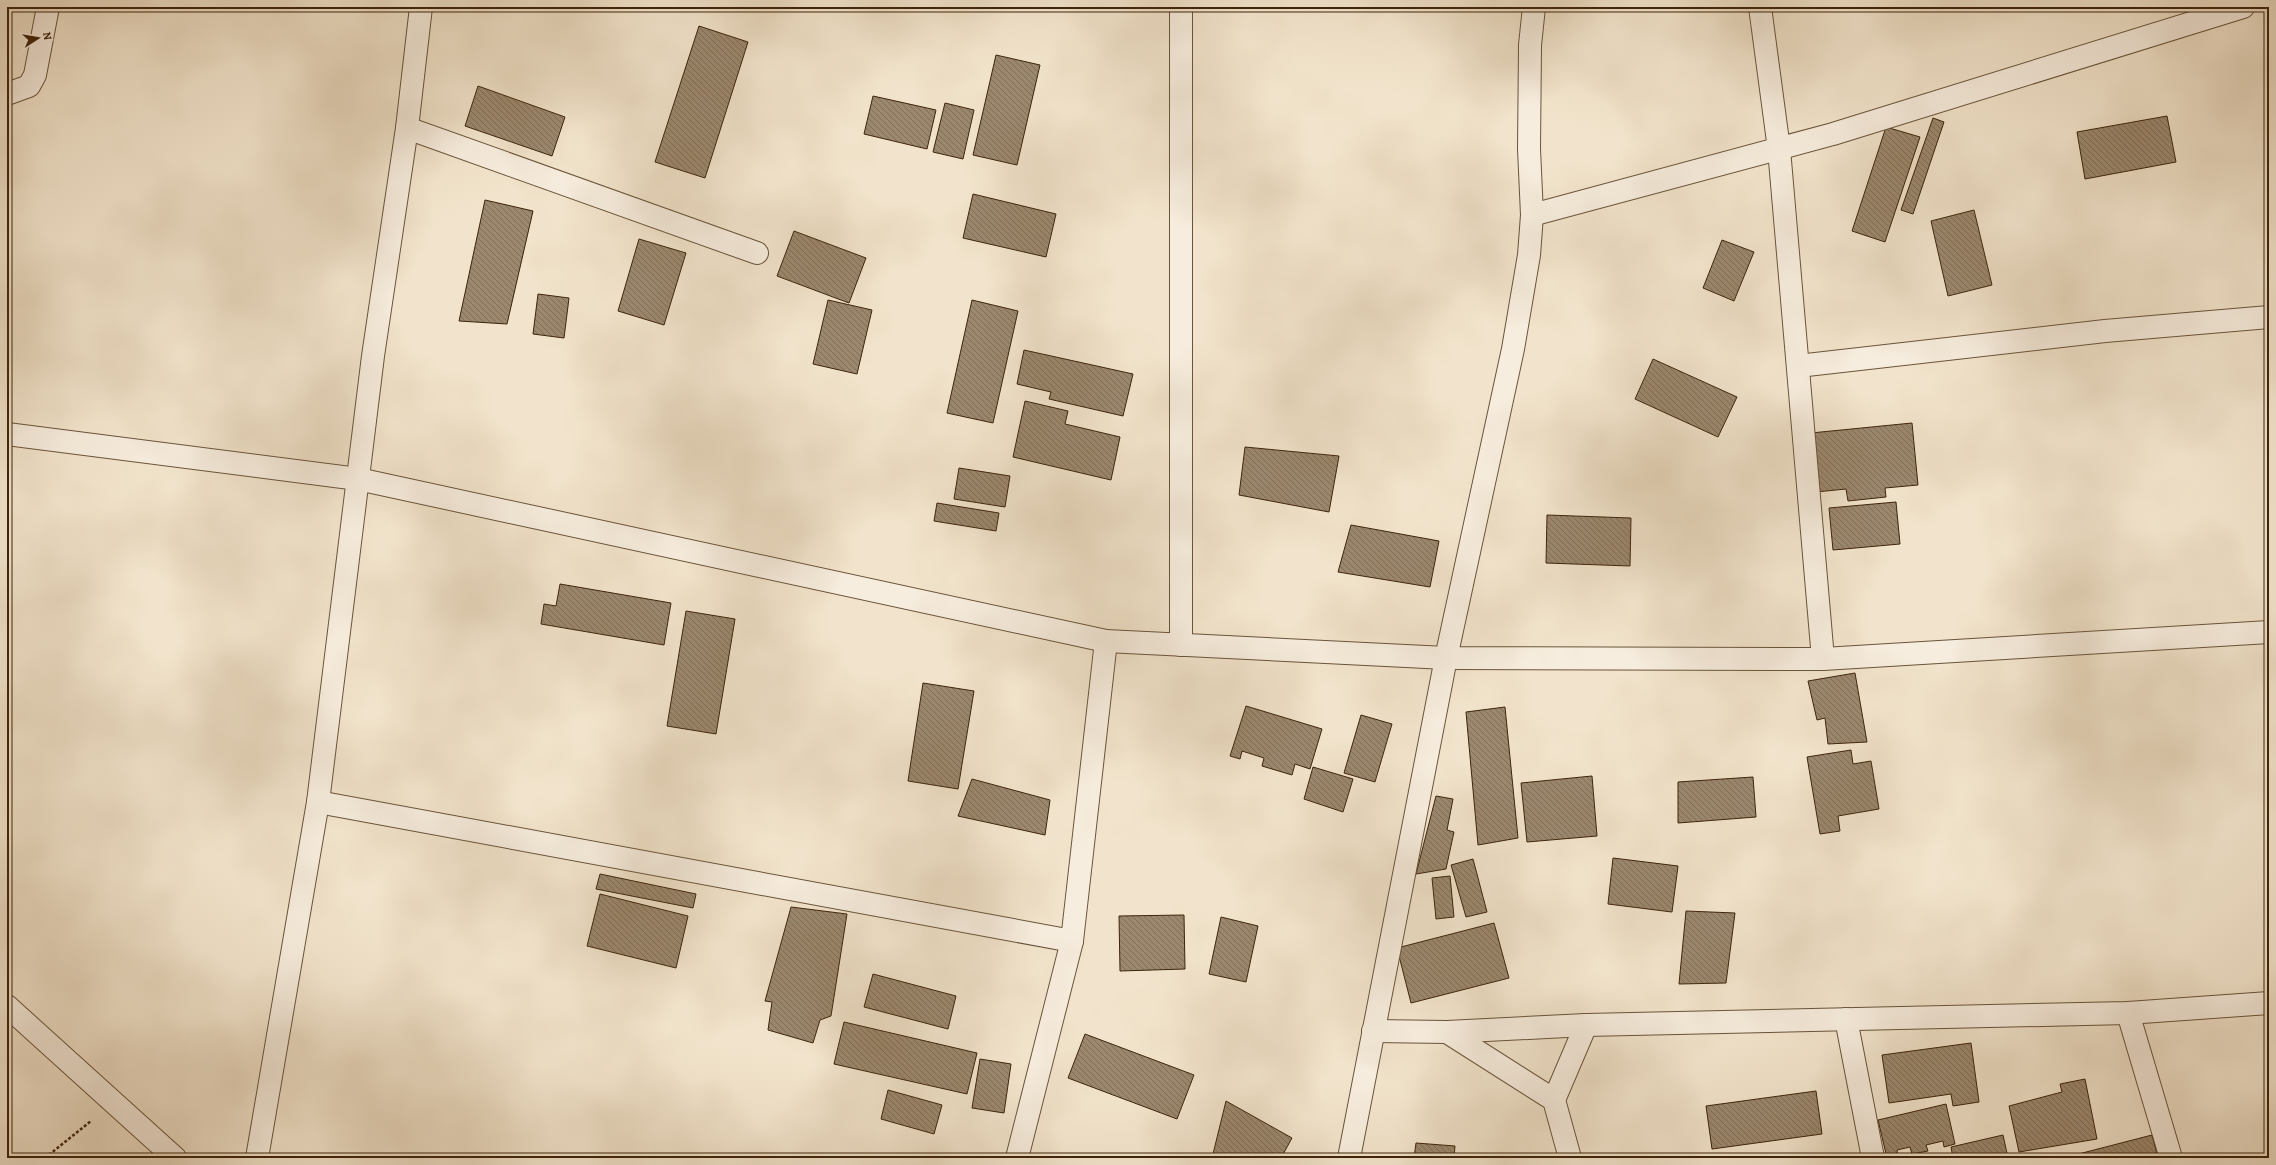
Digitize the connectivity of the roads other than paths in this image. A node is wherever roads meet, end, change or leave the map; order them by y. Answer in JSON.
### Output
{"nodes":[{"id":1,"x":48,"y":7,"type":"edge"},
{"id":2,"x":421,"y":7,"type":"edge"},
{"id":3,"x":1181,"y":7,"type":"edge"},
{"id":4,"x":1534,"y":7,"type":"edge"},
{"id":5,"x":1760,"y":7,"type":"edge"},
{"id":6,"x":2243,"y":7,"type":"edge"},
{"id":7,"x":7,"y":94,"type":"edge"},
{"id":8,"x":407,"y":128,"type":"junction"},
{"id":9,"x":1779,"y":149,"type":"junction"},
{"id":10,"x":1532,"y":215,"type":"junction"},
{"id":11,"x":757,"y":253,"type":"dead end"},
{"id":12,"x":2269,"y":317,"type":"edge"},
{"id":13,"x":1798,"y":366,"type":"junction"},
{"id":14,"x":7,"y":434,"type":"edge"},
{"id":15,"x":358,"y":479,"type":"junction"},
{"id":16,"x":2269,"y":632,"type":"edge"},
{"id":17,"x":1106,"y":641,"type":"junction"},
{"id":18,"x":1181,"y":645,"type":"junction"},
{"id":19,"x":1446,"y":658,"type":"junction"},
{"id":20,"x":1823,"y":659,"type":"junction"},
{"id":21,"x":318,"y":802,"type":"junction"},
{"id":22,"x":1072,"y":941,"type":"junction"},
{"id":23,"x":2269,"y":1003,"type":"edge"},
{"id":24,"x":7,"y":1006,"type":"edge"},
{"id":25,"x":2128,"y":1013,"type":"junction"},
{"id":26,"x":1846,"y":1019,"type":"junction"},
{"id":27,"x":1586,"y":1025,"type":"junction"},
{"id":28,"x":1373,"y":1030,"type":"junction"},
{"id":29,"x":1446,"y":1032,"type":"junction"},
{"id":30,"x":1554,"y":1100,"type":"junction"},
{"id":31,"x":175,"y":1158,"type":"edge"},
{"id":32,"x":256,"y":1158,"type":"edge"},
{"id":33,"x":1017,"y":1158,"type":"edge"},
{"id":34,"x":1349,"y":1158,"type":"edge"},
{"id":35,"x":1570,"y":1158,"type":"edge"},
{"id":36,"x":1873,"y":1158,"type":"edge"},
{"id":37,"x":2171,"y":1158,"type":"edge"}],
"edges":[{"from":1,"to":7,"type":"street"},
{"from":2,"to":8,"type":"street"},
{"from":3,"to":18,"type":"street"},
{"from":4,"to":10,"type":"street"},
{"from":5,"to":9,"type":"street"},
{"from":6,"to":9,"type":"street"},
{"from":8,"to":11,"type":"street"},
{"from":8,"to":15,"type":"street"},
{"from":9,"to":10,"type":"street"},
{"from":9,"to":13,"type":"street"},
{"from":10,"to":19,"type":"street"},
{"from":12,"to":13,"type":"street"},
{"from":13,"to":20,"type":"street"},
{"from":14,"to":15,"type":"street"},
{"from":15,"to":17,"type":"street"},
{"from":15,"to":21,"type":"street"},
{"from":16,"to":20,"type":"street"},
{"from":17,"to":18,"type":"street"},
{"from":17,"to":22,"type":"street"},
{"from":18,"to":19,"type":"street"},
{"from":19,"to":20,"type":"street"},
{"from":19,"to":28,"type":"street"},
{"from":21,"to":22,"type":"street"},
{"from":21,"to":32,"type":"street"},
{"from":22,"to":33,"type":"street"},
{"from":23,"to":25,"type":"street"},
{"from":24,"to":31,"type":"street"},
{"from":25,"to":26,"type":"street"},
{"from":25,"to":37,"type":"street"},
{"from":26,"to":27,"type":"street"},
{"from":26,"to":36,"type":"street"},
{"from":27,"to":29,"type":"street"},
{"from":27,"to":30,"type":"street"},
{"from":28,"to":29,"type":"street"},
{"from":28,"to":34,"type":"street"},
{"from":29,"to":30,"type":"street"},
{"from":30,"to":35,"type":"street"}]}
